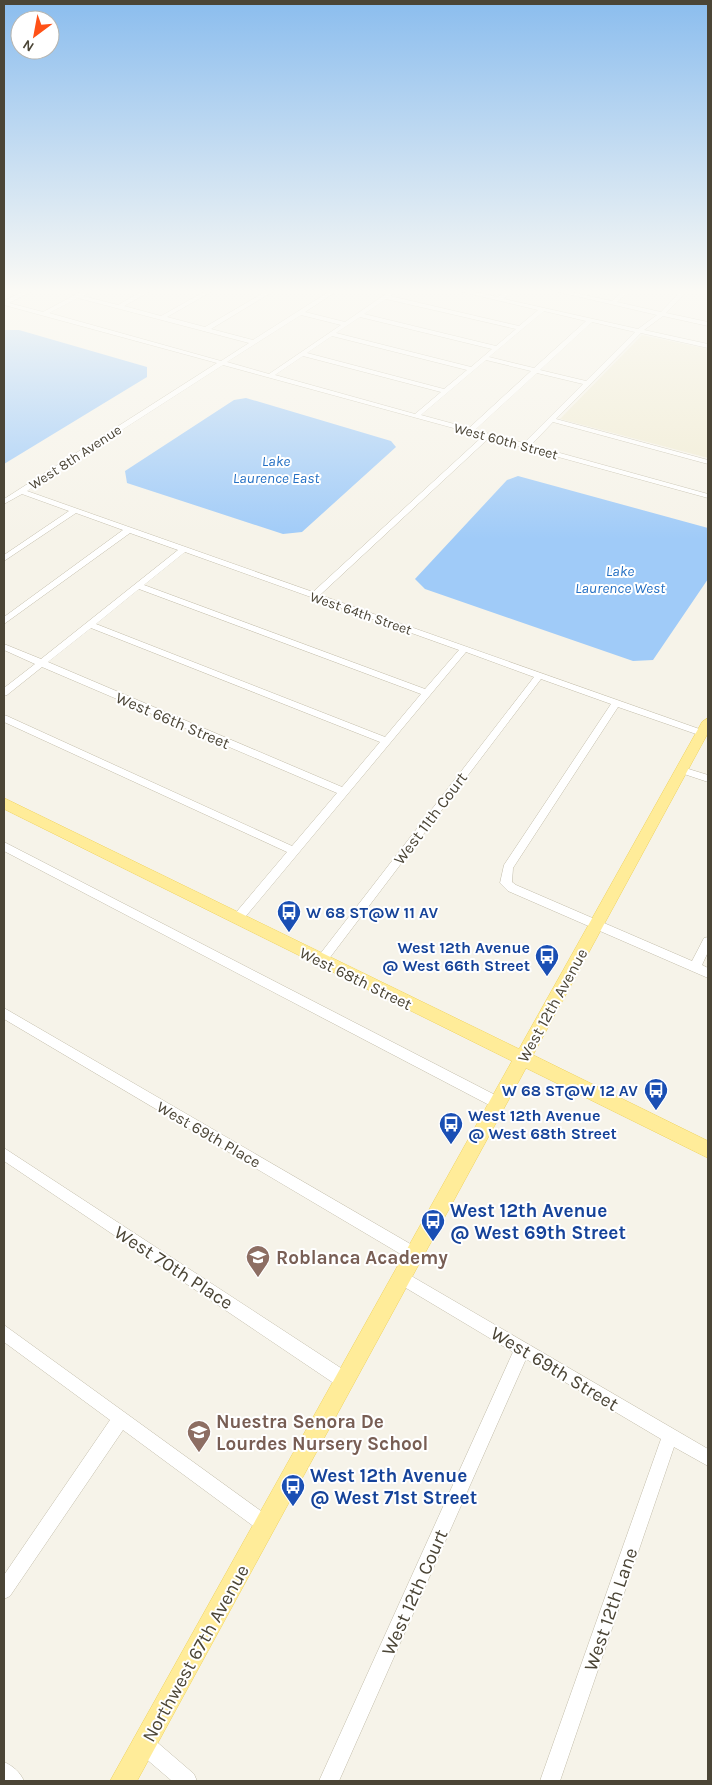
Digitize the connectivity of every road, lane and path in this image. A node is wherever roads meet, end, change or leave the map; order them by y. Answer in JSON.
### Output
{"nodes":[{"id":1,"x":206,"y":372,"type":"edge"},
{"id":2,"x":256,"y":372,"type":"edge"},
{"id":3,"x":275,"y":372,"type":"edge"},
{"id":4,"x":373,"y":372,"type":"edge"},
{"id":5,"x":468,"y":372,"type":"edge"},
{"id":6,"x":533,"y":372,"type":"edge"},
{"id":7,"x":544,"y":372,"type":"edge"},
{"id":8,"x":598,"y":372,"type":"edge"},
{"id":9,"x":270,"y":376,"type":"junction"},
{"id":10,"x":587,"y":383,"type":"junction"},
{"id":11,"x":445,"y":391,"type":"junction"},
{"id":12,"x":416,"y":416,"type":"junction"},
{"id":13,"x":552,"y":420,"type":"junction"},
{"id":14,"x":470,"y":431,"type":"junction"},
{"id":15,"x":487,"y":436,"type":"junction"},
{"id":16,"x":525,"y":447,"type":"junction"},
{"id":17,"x":708,"y":462,"type":"edge"},
{"id":18,"x":20,"y":491,"type":"junction"},
{"id":19,"x":708,"y":496,"type":"edge"},
{"id":20,"x":4,"y":502,"type":"edge"},
{"id":21,"x":74,"y":511,"type":"junction"},
{"id":22,"x":129,"y":530,"type":"junction"},
{"id":23,"x":183,"y":550,"type":"junction"},
{"id":24,"x":4,"y":558,"type":"edge"},
{"id":25,"x":138,"y":586,"type":"junction"},
{"id":26,"x":314,"y":596,"type":"junction"},
{"id":27,"x":4,"y":621,"type":"edge"},
{"id":28,"x":89,"y":624,"type":"junction"},
{"id":29,"x":4,"y":647,"type":"edge"},
{"id":30,"x":464,"y":649,"type":"junction"},
{"id":31,"x":40,"y":663,"type":"junction"},
{"id":32,"x":539,"y":676,"type":"junction"},
{"id":33,"x":4,"y":693,"type":"edge"},
{"id":34,"x":427,"y":693,"type":"junction"},
{"id":35,"x":616,"y":703,"type":"junction"},
{"id":36,"x":4,"y":718,"type":"edge"},
{"id":37,"x":705,"y":727,"type":"edge"},
{"id":38,"x":387,"y":741,"type":"junction"},
{"id":39,"x":682,"y":770,"type":"junction"},
{"id":40,"x":708,"y":780,"type":"edge"},
{"id":41,"x":343,"y":792,"type":"junction"},
{"id":42,"x":4,"y":803,"type":"edge"},
{"id":43,"x":4,"y":846,"type":"edge"},
{"id":44,"x":294,"y":851,"type":"junction"},
{"id":45,"x":237,"y":919,"type":"junction"},
{"id":46,"x":597,"y":925,"type":"junction"},
{"id":47,"x":708,"y":941,"type":"edge"},
{"id":48,"x":321,"y":961,"type":"junction"},
{"id":49,"x":695,"y":967,"type":"junction"},
{"id":50,"x":708,"y":973,"type":"edge"},
{"id":51,"x":4,"y":1013,"type":"edge"},
{"id":52,"x":522,"y":1059,"type":"junction"},
{"id":53,"x":498,"y":1103,"type":"junction"},
{"id":54,"x":708,"y":1150,"type":"edge"},
{"id":55,"x":4,"y":1154,"type":"edge"},
{"id":56,"x":414,"y":1254,"type":"junction"},
{"id":57,"x":401,"y":1277,"type":"junction"},
{"id":58,"x":4,"y":1333,"type":"edge"},
{"id":59,"x":523,"y":1348,"type":"junction"},
{"id":60,"x":344,"y":1380,"type":"junction"},
{"id":61,"x":121,"y":1418,"type":"junction"},
{"id":62,"x":670,"y":1436,"type":"junction"},
{"id":63,"x":708,"y":1458,"type":"edge"},
{"id":64,"x":266,"y":1525,"type":"junction"},
{"id":65,"x":4,"y":1590,"type":"edge"},
{"id":66,"x":144,"y":1744,"type":"junction"},
{"id":67,"x":4,"y":1772,"type":"edge"},
{"id":68,"x":14,"y":1781,"type":"edge"},
{"id":69,"x":123,"y":1781,"type":"edge"},
{"id":70,"x":187,"y":1781,"type":"edge"},
{"id":71,"x":329,"y":1781,"type":"edge"},
{"id":72,"x":550,"y":1781,"type":"edge"}],
"edges":[{"from":1,"to":18,"type":"street","name":"West 8th Avenue"},
{"from":2,"to":9,"type":"street","name":"West 60th Street"},
{"from":3,"to":9,"type":"street"},
{"from":4,"to":11,"type":"street"},
{"from":5,"to":11,"type":"street"},
{"from":6,"to":14,"type":"street"},
{"from":7,"to":10,"type":"street"},
{"from":8,"to":10,"type":"street"},
{"from":9,"to":12,"type":"street","name":"West 60th Street"},
{"from":10,"to":13,"type":"street"},
{"from":11,"to":12,"type":"street"},
{"from":12,"to":14,"type":"street","name":"West 60th Street"},
{"from":13,"to":16,"type":"street"},
{"from":13,"to":17,"type":"street"},
{"from":14,"to":15,"type":"street","name":"West 60th Street"},
{"from":15,"to":16,"type":"street","name":"West 60th Street"},
{"from":15,"to":26,"type":"street"},
{"from":16,"to":19,"type":"street","name":"West 60th Street"},
{"from":18,"to":20,"type":"street","name":"West 8th Avenue"},
{"from":18,"to":21,"type":"street","name":"West 64th Street"},
{"from":21,"to":22,"type":"street","name":"West 64th Street"},
{"from":21,"to":24,"type":"street"},
{"from":22,"to":23,"type":"street","name":"West 64th Street"},
{"from":22,"to":27,"type":"street"},
{"from":23,"to":25,"type":"street"},
{"from":23,"to":26,"type":"street","name":"West 64th Street"},
{"from":25,"to":28,"type":"street"},
{"from":25,"to":34,"type":"street"},
{"from":26,"to":30,"type":"street","name":"West 64th Street"},
{"from":28,"to":31,"type":"street"},
{"from":28,"to":38,"type":"street"},
{"from":29,"to":31,"type":"street","name":"West 66th Street"},
{"from":30,"to":32,"type":"street","name":"West 64th Street"},
{"from":30,"to":34,"type":"street"},
{"from":31,"to":33,"type":"street"},
{"from":31,"to":41,"type":"street","name":"West 66th Street"},
{"from":32,"to":35,"type":"street","name":"West 64th Street"},
{"from":32,"to":48,"type":"street","name":"West 11th Court"},
{"from":34,"to":38,"type":"street"},
{"from":35,"to":37,"type":"street","name":"West 64th Street"},
{"from":35,"to":46,"type":"street"},
{"from":36,"to":44,"type":"street"},
{"from":37,"to":39,"type":"main road","name":"West 12th Avenue"},
{"from":38,"to":41,"type":"street"},
{"from":39,"to":40,"type":"street"},
{"from":39,"to":46,"type":"main road","name":"West 12th Avenue"},
{"from":41,"to":44,"type":"street"},
{"from":42,"to":45,"type":"main road","name":"West 68th Street"},
{"from":43,"to":53,"type":"street"},
{"from":44,"to":45,"type":"street"},
{"from":45,"to":48,"type":"main road","name":"West 68th Street"},
{"from":46,"to":49,"type":"street"},
{"from":46,"to":52,"type":"main road","name":"West 12th Avenue"},
{"from":47,"to":49,"type":"street"},
{"from":48,"to":52,"type":"main road","name":"West 68th Street"},
{"from":49,"to":50,"type":"street"},
{"from":51,"to":56,"type":"street","name":"West 69th Place"},
{"from":52,"to":53,"type":"main road","name":"West 12th Avenue"},
{"from":52,"to":54,"type":"main road","name":"West 68th Street"},
{"from":53,"to":56,"type":"main road","name":"West 12th Avenue"},
{"from":55,"to":60,"type":"street","name":"West 70th Place"},
{"from":56,"to":57,"type":"main road","name":"West 12th Avenue"},
{"from":57,"to":59,"type":"street","name":"West 69th Street"},
{"from":57,"to":60,"type":"main road","name":"West 12th Avenue"},
{"from":58,"to":61,"type":"street"},
{"from":59,"to":62,"type":"street","name":"West 69th Street"},
{"from":59,"to":71,"type":"street","name":"West 12th Court"},
{"from":60,"to":64,"type":"main road","name":"West 12th Avenue"},
{"from":61,"to":64,"type":"street"},
{"from":61,"to":65,"type":"street"},
{"from":62,"to":63,"type":"street","name":"West 69th Street"},
{"from":62,"to":72,"type":"street","name":"West 12th Lane"},
{"from":64,"to":66,"type":"main road","name":"Northwest 67th Avenue"},
{"from":66,"to":69,"type":"main road","name":"Northwest 67th Avenue"},
{"from":66,"to":70,"type":"street"},
{"from":67,"to":68,"type":"street"}]}
